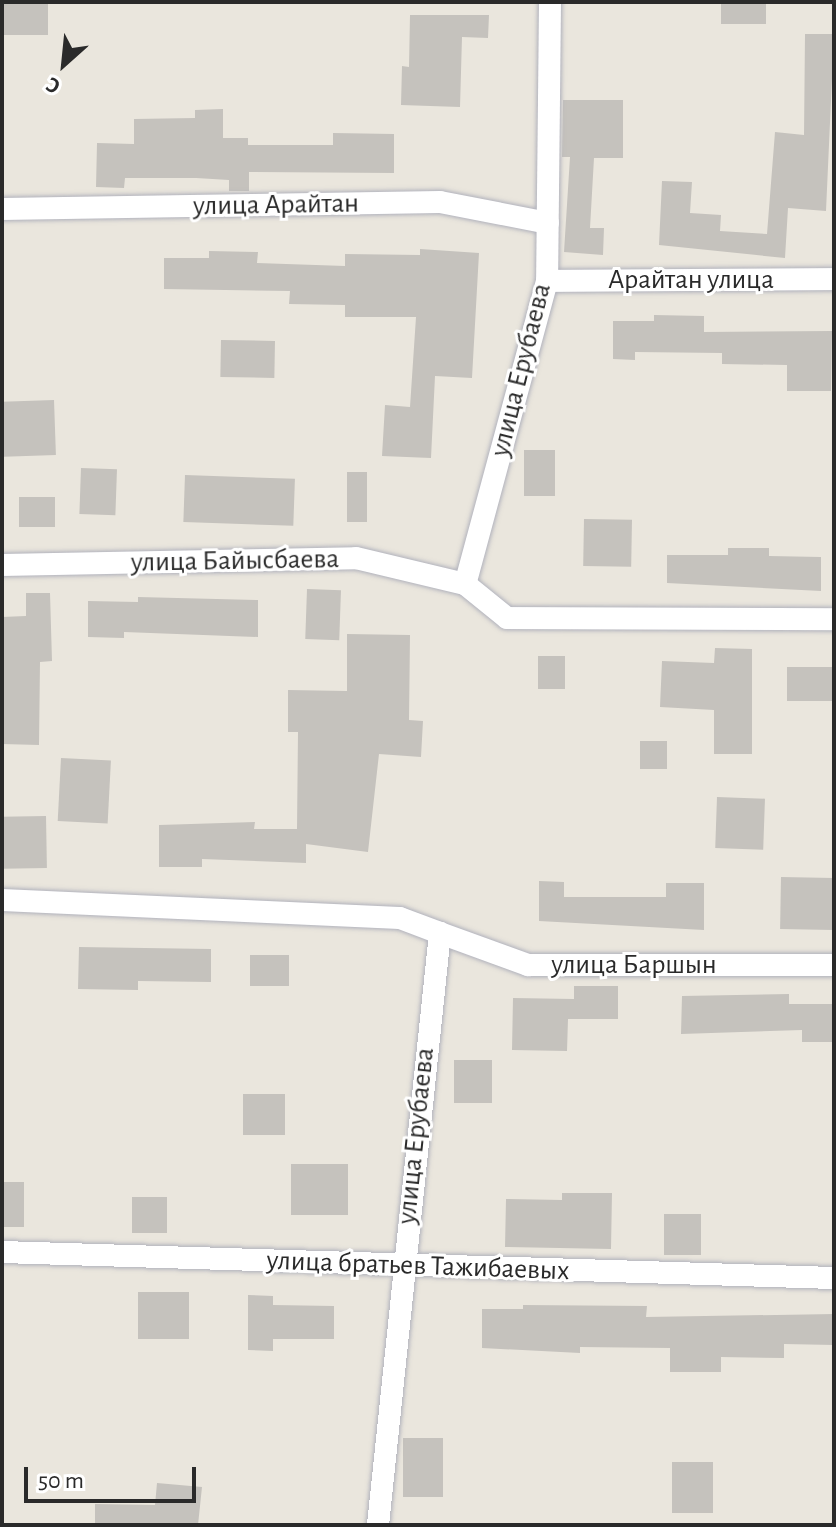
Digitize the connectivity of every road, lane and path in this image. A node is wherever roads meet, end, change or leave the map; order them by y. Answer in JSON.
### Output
{"nodes":[{"id":1,"x":550,"y":2,"type":"edge"},
{"id":2,"x":2,"y":209,"type":"edge"},
{"id":3,"x":548,"y":223,"type":"junction"},
{"id":4,"x":834,"y":279,"type":"edge"},
{"id":5,"x":547,"y":281,"type":"junction"},
{"id":6,"x":2,"y":565,"type":"edge"},
{"id":7,"x":465,"y":584,"type":"junction"},
{"id":8,"x":834,"y":619,"type":"edge"},
{"id":9,"x":2,"y":900,"type":"edge"},
{"id":10,"x":440,"y":933,"type":"junction"},
{"id":11,"x":834,"y":965,"type":"edge"},
{"id":12,"x":2,"y":1252,"type":"edge"},
{"id":13,"x":401,"y":1266,"type":"junction"},
{"id":14,"x":834,"y":1278,"type":"edge"},
{"id":15,"x":378,"y":1525,"type":"edge"}],
"edges":[{"from":1,"to":3,"type":"street","name":"улица Ерубаева"},
{"from":2,"to":3,"type":"street","name":"улица Арайтан"},
{"from":3,"to":5,"type":"street","name":"улица Ерубаева"},
{"from":4,"to":5,"type":"street","name":"Арайтан улица"},
{"from":5,"to":7,"type":"street","name":"улица Ерубаева"},
{"from":6,"to":7,"type":"street","name":"улица Байысбаева"},
{"from":7,"to":8,"type":"street"},
{"from":9,"to":10,"type":"street"},
{"from":10,"to":11,"type":"street","name":"улица Баршын"},
{"from":10,"to":13,"type":"street","name":"улица Ерубаева"},
{"from":12,"to":13,"type":"street","name":"улица братьев Тажибаевых"},
{"from":13,"to":14,"type":"street","name":"улица братьев Тажибаевых"},
{"from":13,"to":15,"type":"street","name":"улица Ерубаева"}]}
